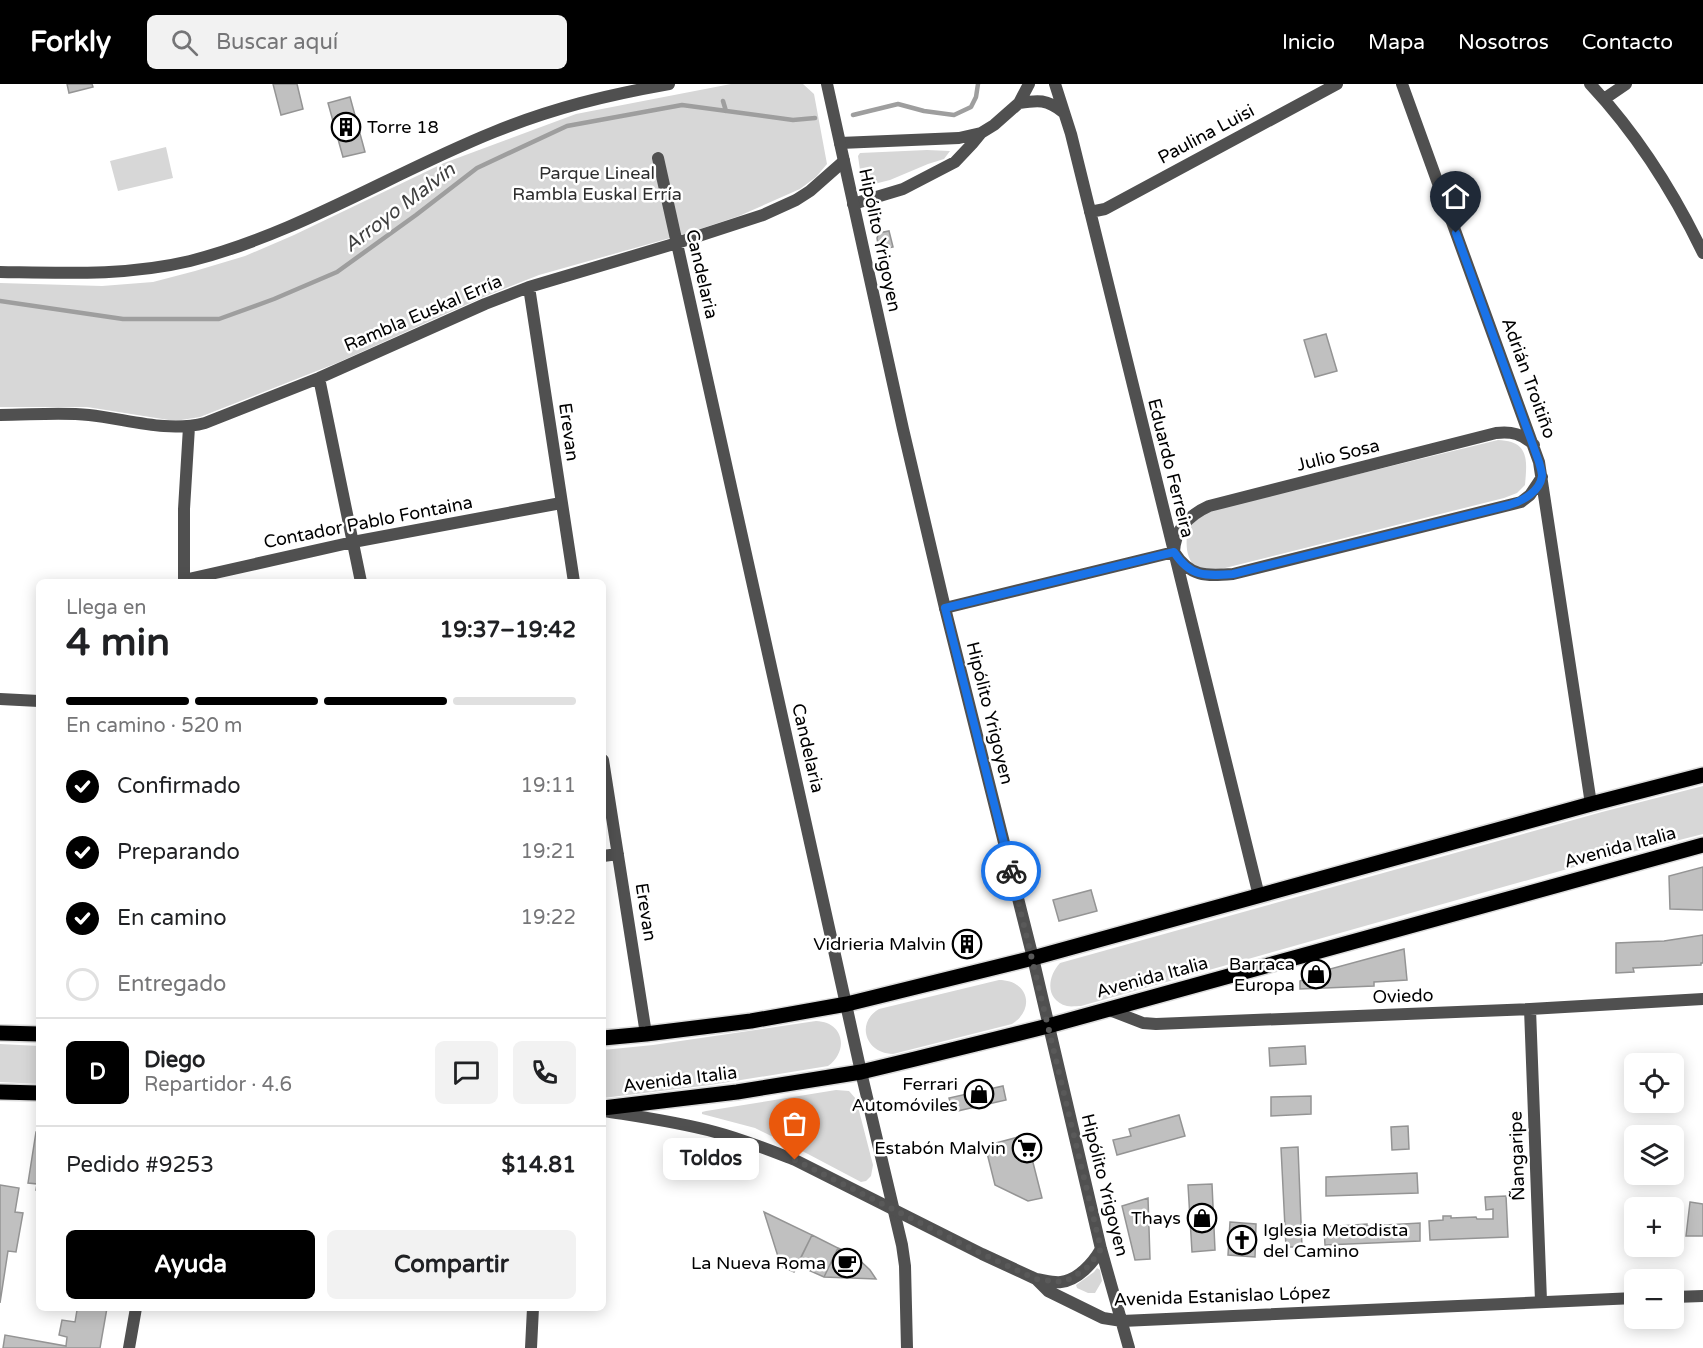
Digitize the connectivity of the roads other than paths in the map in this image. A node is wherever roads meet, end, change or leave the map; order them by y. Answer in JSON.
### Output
{"nodes":[{"id":1,"x":669,"y":84,"type":"edge"},
{"id":2,"x":827,"y":84,"type":"edge"},
{"id":3,"x":1029,"y":84,"type":"edge"},
{"id":4,"x":1054,"y":84,"type":"edge"},
{"id":5,"x":1337,"y":84,"type":"edge"},
{"id":6,"x":1402,"y":84,"type":"edge"},
{"id":7,"x":1590,"y":84,"type":"edge"},
{"id":8,"x":1626,"y":84,"type":"edge"},
{"id":9,"x":1605,"y":99,"type":"junction"},
{"id":10,"x":1018,"y":103,"type":"junction"},
{"id":11,"x":1063,"y":112,"type":"junction"},
{"id":12,"x":981,"y":133,"type":"junction"},
{"id":13,"x":840,"y":143,"type":"junction"},
{"id":14,"x":658,"y":158,"type":"dead end"},
{"id":15,"x":844,"y":161,"type":"junction"},
{"id":16,"x":853,"y":204,"type":"junction"},
{"id":17,"x":1090,"y":212,"type":"junction"},
{"id":18,"x":677,"y":243,"type":"junction"},
{"id":19,"x":1703,"y":253,"type":"edge"},
{"id":20,"x":0,"y":272,"type":"edge"},
{"id":21,"x":529,"y":287,"type":"junction"},
{"id":22,"x":319,"y":378,"type":"junction"},
{"id":23,"x":0,"y":415,"type":"edge"},
{"id":24,"x":189,"y":427,"type":"junction"},
{"id":25,"x":1534,"y":445,"type":"junction"},
{"id":26,"x":1542,"y":477,"type":"junction"},
{"id":27,"x":561,"y":502,"type":"junction"},
{"id":28,"x":353,"y":542,"type":"junction"},
{"id":29,"x":1174,"y":552,"type":"junction"},
{"id":30,"x":184,"y":579,"type":"edge"},
{"id":31,"x":193,"y":579,"type":"edge"},
{"id":32,"x":360,"y":579,"type":"edge"},
{"id":33,"x":574,"y":579,"type":"edge"},
{"id":34,"x":945,"y":608,"type":"junction"},
{"id":35,"x":0,"y":699,"type":"edge"},
{"id":36,"x":36,"y":701,"type":"edge"},
{"id":37,"x":1703,"y":775,"type":"edge"},
{"id":38,"x":606,"y":779,"type":"edge"},
{"id":39,"x":1591,"y":804,"type":"junction"},
{"id":40,"x":1703,"y":845,"type":"edge"},
{"id":41,"x":618,"y":854,"type":"junction"},
{"id":42,"x":606,"y":856,"type":"edge"},
{"id":43,"x":1259,"y":896,"type":"junction"},
{"id":44,"x":1033,"y":958,"type":"junction"},
{"id":45,"x":1703,"y":999,"type":"edge"},
{"id":46,"x":847,"y":1004,"type":"junction"},
{"id":47,"x":1107,"y":1009,"type":"junction"},
{"id":48,"x":1530,"y":1009,"type":"junction"},
{"id":49,"x":1048,"y":1026,"type":"junction"},
{"id":50,"x":0,"y":1033,"type":"edge"},
{"id":51,"x":36,"y":1034,"type":"edge"},
{"id":52,"x":646,"y":1034,"type":"junction"},
{"id":53,"x":606,"y":1038,"type":"edge"},
{"id":54,"x":861,"y":1072,"type":"junction"},
{"id":55,"x":0,"y":1092,"type":"edge"},
{"id":56,"x":36,"y":1094,"type":"edge"},
{"id":57,"x":606,"y":1110,"type":"edge"},
{"id":58,"x":606,"y":1111,"type":"edge"},
{"id":59,"x":893,"y":1209,"type":"junction"},
{"id":60,"x":1101,"y":1249,"type":"junction"},
{"id":61,"x":1036,"y":1279,"type":"junction"},
{"id":62,"x":1703,"y":1296,"type":"edge"},
{"id":63,"x":1684,"y":1297,"type":"edge"},
{"id":64,"x":1624,"y":1298,"type":"edge"},
{"id":65,"x":1541,"y":1301,"type":"junction"},
{"id":66,"x":135,"y":1311,"type":"edge"},
{"id":67,"x":533,"y":1311,"type":"edge"},
{"id":68,"x":1122,"y":1321,"type":"junction"},
{"id":69,"x":129,"y":1348,"type":"edge"},
{"id":70,"x":531,"y":1348,"type":"edge"},
{"id":71,"x":907,"y":1348,"type":"edge"},
{"id":72,"x":1129,"y":1348,"type":"edge"}],
"edges":[{"from":1,"to":20,"type":"street"},
{"from":2,"to":13,"type":"street","name":"Hipólito Yrigoyen"},
{"from":3,"to":10,"type":"street"},
{"from":4,"to":11,"type":"street","name":"Eduardo Ferreira"},
{"from":5,"to":17,"type":"street","name":"Paulina Luisi"},
{"from":6,"to":25,"type":"street","name":"Adrián Troitiño"},
{"from":7,"to":9,"type":"street"},
{"from":8,"to":9,"type":"street"},
{"from":9,"to":19,"type":"street"},
{"from":10,"to":11,"type":"street"},
{"from":10,"to":12,"type":"street"},
{"from":11,"to":17,"type":"street","name":"Eduardo Ferreira"},
{"from":12,"to":13,"type":"street"},
{"from":12,"to":16,"type":"street"},
{"from":13,"to":15,"type":"street","name":"Hipólito Yrigoyen"},
{"from":14,"to":18,"type":"street","name":"Candelaria"},
{"from":15,"to":16,"type":"street","name":"Hipólito Yrigoyen"},
{"from":15,"to":18,"type":"street","name":"Rambla Euskal Erría"},
{"from":16,"to":34,"type":"street","name":"Hipólito Yrigoyen"},
{"from":17,"to":29,"type":"street","name":"Eduardo Ferreira"},
{"from":18,"to":21,"type":"street","name":"Rambla Euskal Erría"},
{"from":18,"to":46,"type":"street","name":"Candelaria"},
{"from":21,"to":22,"type":"street","name":"Rambla Euskal Erría"},
{"from":21,"to":27,"type":"street","name":"Erevan"},
{"from":22,"to":24,"type":"street","name":"Rambla Euskal Erría"},
{"from":22,"to":28,"type":"street"},
{"from":23,"to":24,"type":"street","name":"Rambla Euskal Erría"},
{"from":24,"to":30,"type":"street"},
{"from":25,"to":26,"type":"street","name":"Adrián Troitiño"},
{"from":25,"to":29,"type":"street","name":"Julio Sosa"},
{"from":26,"to":29,"type":"street"},
{"from":26,"to":39,"type":"street","name":"Adrián Troitiño"},
{"from":27,"to":28,"type":"street","name":"Contador Pablo Fontaina"},
{"from":27,"to":33,"type":"street","name":"Erevan"},
{"from":28,"to":31,"type":"street","name":"Contador Pablo Fontaina"},
{"from":28,"to":32,"type":"street"},
{"from":29,"to":34,"type":"street"},
{"from":29,"to":43,"type":"street","name":"Eduardo Ferreira"},
{"from":34,"to":44,"type":"street","name":"Hipólito Yrigoyen"},
{"from":35,"to":36,"type":"street"},
{"from":37,"to":39,"type":"main road"},
{"from":38,"to":41,"type":"street","name":"Erevan"},
{"from":39,"to":43,"type":"main road"},
{"from":40,"to":47,"type":"main road","name":"Avenida Italia"},
{"from":41,"to":42,"type":"street"},
{"from":41,"to":52,"type":"street","name":"Erevan"},
{"from":43,"to":44,"type":"main road"},
{"from":44,"to":46,"type":"main road"},
{"from":44,"to":49,"type":"street","name":"Hipólito Yrigoyen"},
{"from":45,"to":48,"type":"street","name":"Oviedo"},
{"from":46,"to":52,"type":"main road"},
{"from":46,"to":54,"type":"street","name":"Candelaria"},
{"from":47,"to":48,"type":"street","name":"Oviedo"},
{"from":47,"to":49,"type":"main road","name":"Avenida Italia"},
{"from":48,"to":65,"type":"street","name":"Ñangaripe"},
{"from":49,"to":54,"type":"main road","name":"Avenida Italia"},
{"from":49,"to":60,"type":"street","name":"Hipólito Yrigoyen"},
{"from":50,"to":51,"type":"main road"},
{"from":52,"to":53,"type":"main road"},
{"from":54,"to":57,"type":"main road","name":"Avenida Italia"},
{"from":54,"to":59,"type":"street","name":"Candelaria"},
{"from":55,"to":56,"type":"main road"},
{"from":58,"to":59,"type":"street","name":"Avenida Estanislao López"},
{"from":59,"to":61,"type":"street","name":"Avenida Estanislao López"},
{"from":59,"to":71,"type":"street","name":"Candelaria"},
{"from":60,"to":61,"type":"street"},
{"from":60,"to":68,"type":"street","name":"Hipólito Yrigoyen"},
{"from":61,"to":68,"type":"street","name":"Avenida Estanislao López"},
{"from":62,"to":63,"type":"street"},
{"from":64,"to":65,"type":"street","name":"Avenida Estanislao López"},
{"from":65,"to":68,"type":"street","name":"Avenida Estanislao López"},
{"from":66,"to":69,"type":"street"},
{"from":67,"to":70,"type":"street"},
{"from":68,"to":72,"type":"street","name":"Hipólito Yrigoyen"}]}
